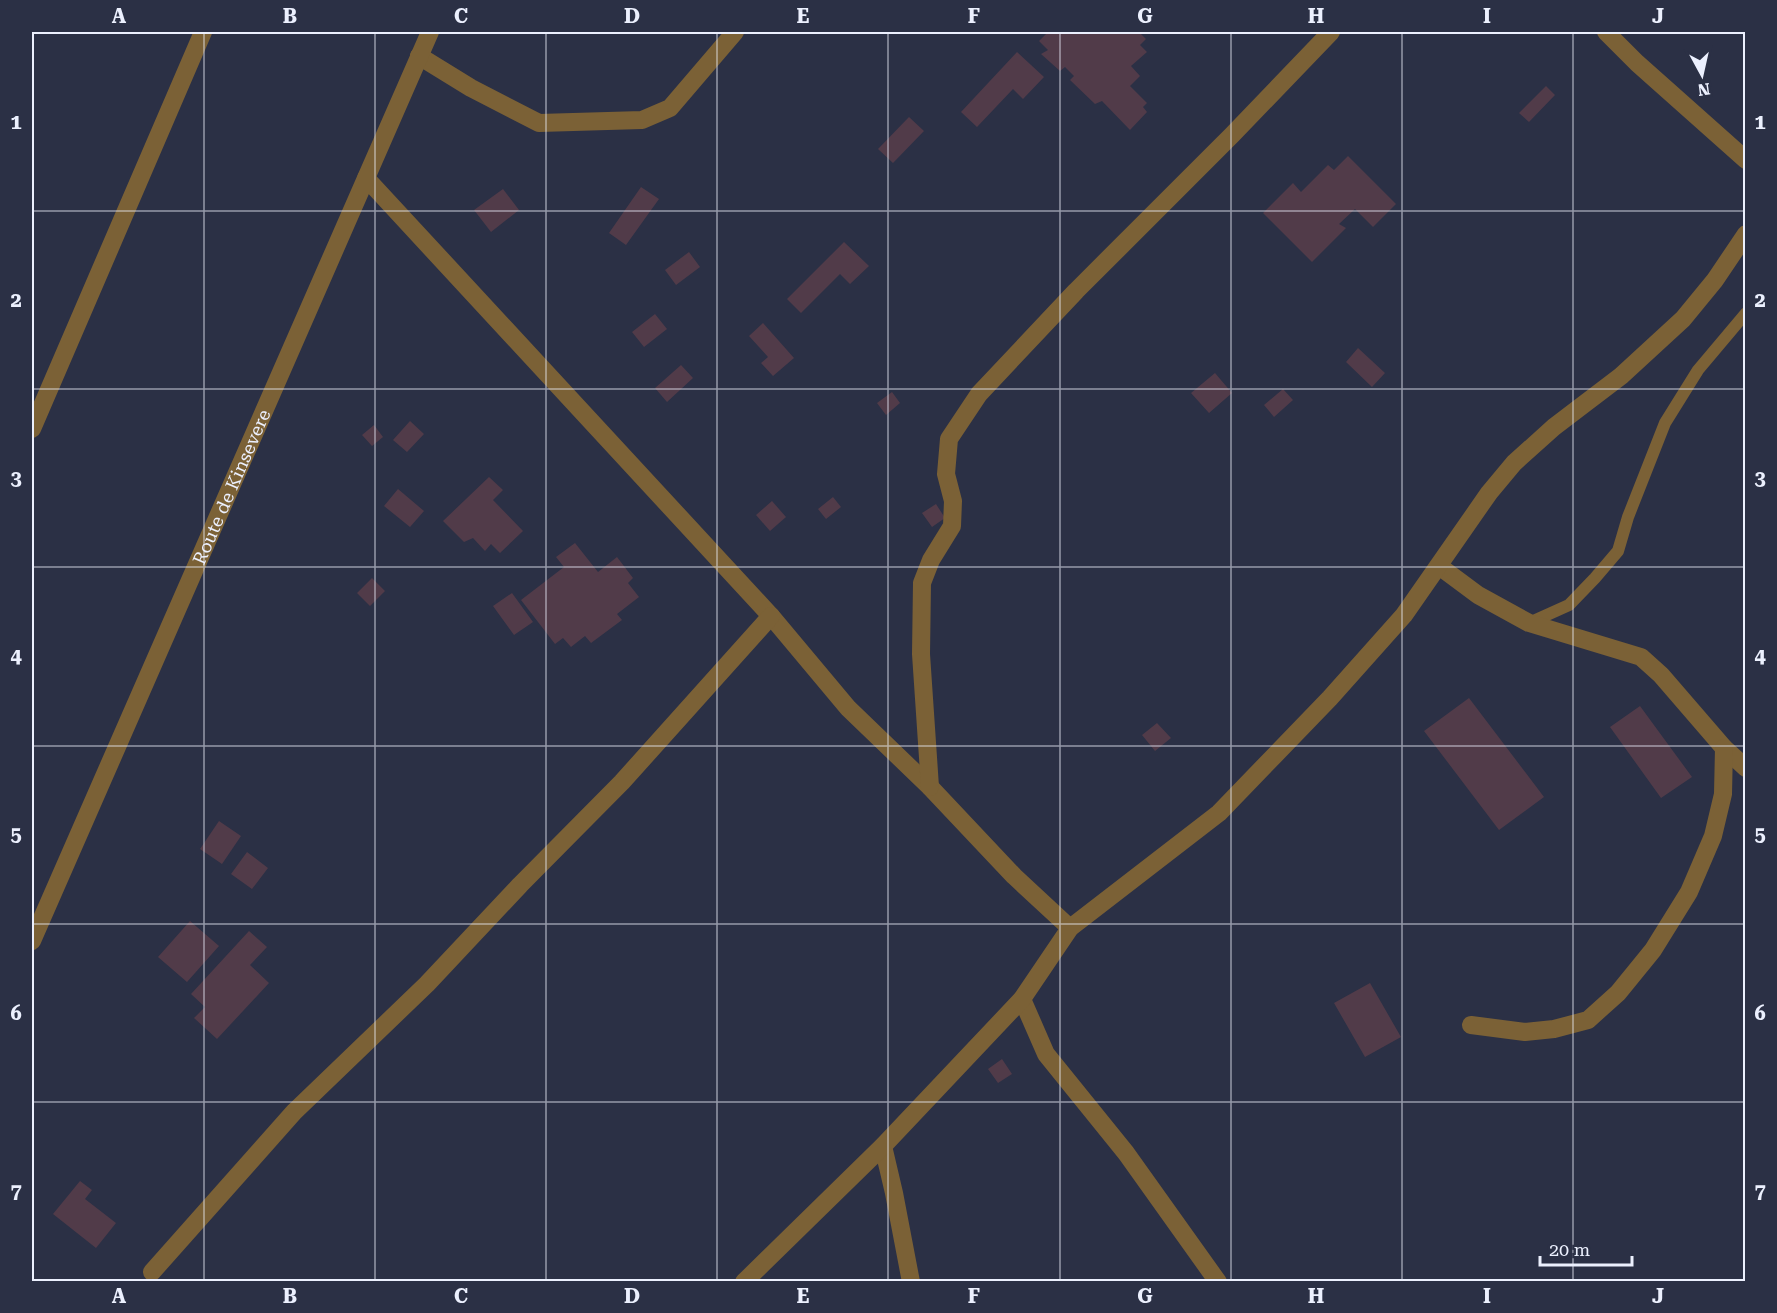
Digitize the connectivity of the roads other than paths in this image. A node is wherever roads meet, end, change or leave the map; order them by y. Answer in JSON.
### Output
{"nodes":[{"id":1,"x":204,"y":32,"type":"edge"},
{"id":2,"x":430,"y":32,"type":"edge"},
{"id":3,"x":735,"y":32,"type":"edge"},
{"id":4,"x":1331,"y":32,"type":"edge"},
{"id":5,"x":1606,"y":32,"type":"edge"},
{"id":6,"x":419,"y":56,"type":"junction"},
{"id":7,"x":1746,"y":160,"type":"edge"},
{"id":8,"x":366,"y":178,"type":"junction"},
{"id":9,"x":1746,"y":234,"type":"edge"},
{"id":10,"x":1746,"y":313,"type":"edge"},
{"id":11,"x":32,"y":429,"type":"edge"},
{"id":12,"x":1439,"y":566,"type":"junction"},
{"id":13,"x":771,"y":616,"type":"junction"},
{"id":14,"x":1529,"y":623,"type":"junction"},
{"id":15,"x":1724,"y":748,"type":"junction"},
{"id":16,"x":1746,"y":768,"type":"edge"},
{"id":17,"x":930,"y":787,"type":"junction"},
{"id":18,"x":1070,"y":928,"type":"junction"},
{"id":19,"x":32,"y":941,"type":"edge"},
{"id":20,"x":1022,"y":999,"type":"junction"},
{"id":21,"x":1471,"y":1025,"type":"dead end"},
{"id":22,"x":883,"y":1146,"type":"junction"},
{"id":23,"x":152,"y":1272,"type":"dead end"},
{"id":24,"x":744,"y":1281,"type":"edge"},
{"id":25,"x":911,"y":1281,"type":"edge"},
{"id":26,"x":1218,"y":1281,"type":"edge"}],
"edges":[{"from":1,"to":11,"type":"street"},
{"from":2,"to":6,"type":"street","name":"Route de Kinsevere"},
{"from":3,"to":6,"type":"street"},
{"from":4,"to":17,"type":"street"},
{"from":5,"to":7,"type":"street"},
{"from":6,"to":8,"type":"street","name":"Route de Kinsevere"},
{"from":8,"to":13,"type":"street"},
{"from":8,"to":19,"type":"street","name":"Route de Kinsevere"},
{"from":9,"to":12,"type":"street"},
{"from":10,"to":14,"type":"lane"},
{"from":12,"to":14,"type":"street"},
{"from":12,"to":18,"type":"street"},
{"from":13,"to":17,"type":"street"},
{"from":13,"to":23,"type":"street"},
{"from":14,"to":15,"type":"street"},
{"from":15,"to":16,"type":"street"},
{"from":15,"to":21,"type":"street"},
{"from":17,"to":18,"type":"street"},
{"from":18,"to":20,"type":"street"},
{"from":20,"to":22,"type":"street"},
{"from":20,"to":26,"type":"street"},
{"from":22,"to":24,"type":"street"},
{"from":22,"to":25,"type":"street"}]}
